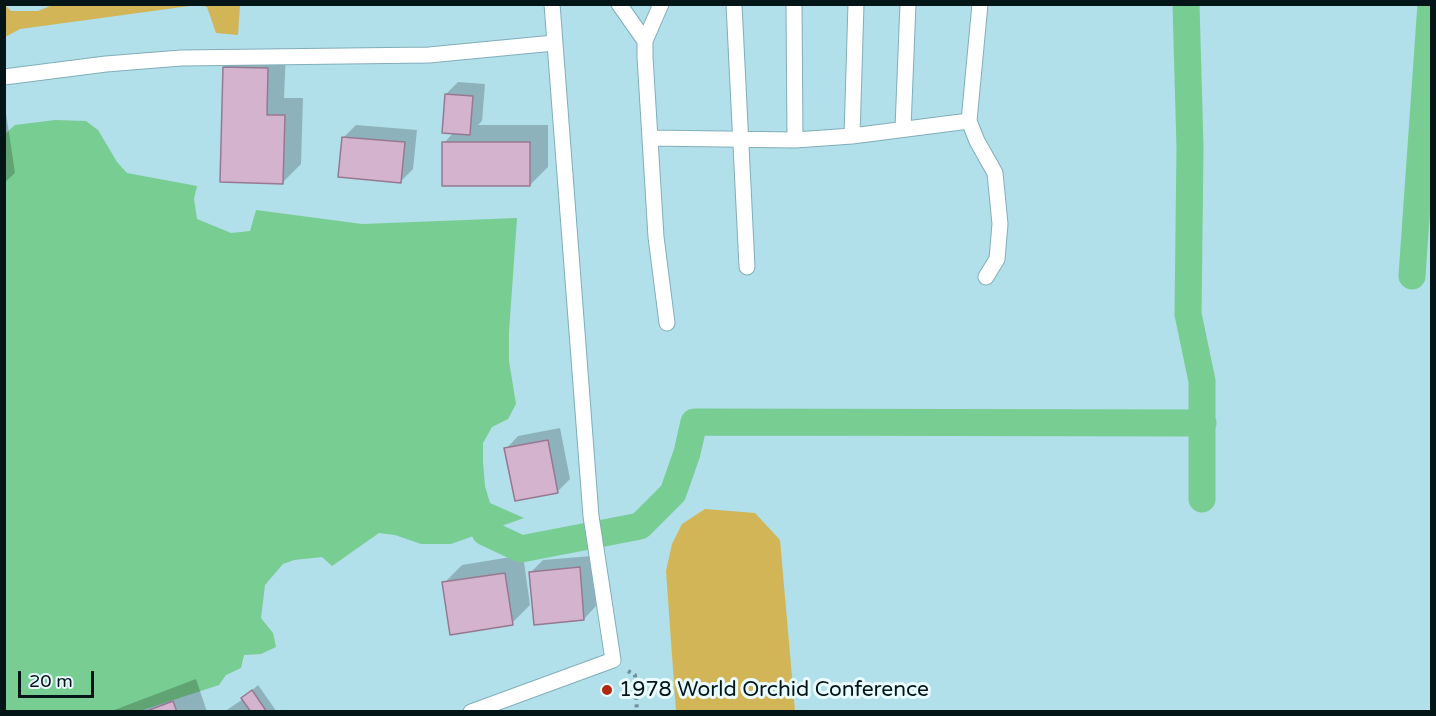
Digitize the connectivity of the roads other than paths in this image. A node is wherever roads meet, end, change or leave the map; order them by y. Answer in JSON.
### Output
{"nodes":[{"id":1,"x":552,"y":4,"type":"edge"},
{"id":2,"x":619,"y":4,"type":"edge"},
{"id":3,"x":661,"y":4,"type":"edge"},
{"id":4,"x":734,"y":4,"type":"edge"},
{"id":5,"x":795,"y":4,"type":"edge"},
{"id":6,"x":856,"y":4,"type":"edge"},
{"id":7,"x":908,"y":4,"type":"edge"},
{"id":8,"x":980,"y":4,"type":"edge"},
{"id":9,"x":645,"y":41,"type":"junction"},
{"id":10,"x":554,"y":43,"type":"junction"},
{"id":11,"x":4,"y":77,"type":"edge"},
{"id":12,"x":969,"y":121,"type":"junction"},
{"id":13,"x":903,"y":128,"type":"junction"},
{"id":14,"x":852,"y":136,"type":"junction"},
{"id":15,"x":650,"y":138,"type":"junction"},
{"id":16,"x":795,"y":140,"type":"junction"},
{"id":17,"x":739,"y":141,"type":"junction"},
{"id":18,"x":747,"y":267,"type":"dead end"},
{"id":19,"x":986,"y":277,"type":"dead end"},
{"id":20,"x":667,"y":323,"type":"dead end"},
{"id":21,"x":471,"y":711,"type":"edge"}],
"edges":[{"from":1,"to":10,"type":"lane"},
{"from":2,"to":9,"type":"lane"},
{"from":3,"to":9,"type":"lane"},
{"from":4,"to":17,"type":"lane"},
{"from":5,"to":16,"type":"lane"},
{"from":6,"to":14,"type":"lane"},
{"from":7,"to":13,"type":"lane"},
{"from":8,"to":12,"type":"lane"},
{"from":9,"to":15,"type":"lane"},
{"from":10,"to":11,"type":"lane"},
{"from":10,"to":21,"type":"lane"},
{"from":12,"to":13,"type":"lane"},
{"from":12,"to":19,"type":"lane"},
{"from":13,"to":14,"type":"lane"},
{"from":14,"to":16,"type":"lane"},
{"from":15,"to":17,"type":"lane"},
{"from":15,"to":20,"type":"lane"},
{"from":16,"to":17,"type":"lane"},
{"from":17,"to":18,"type":"lane"}]}
